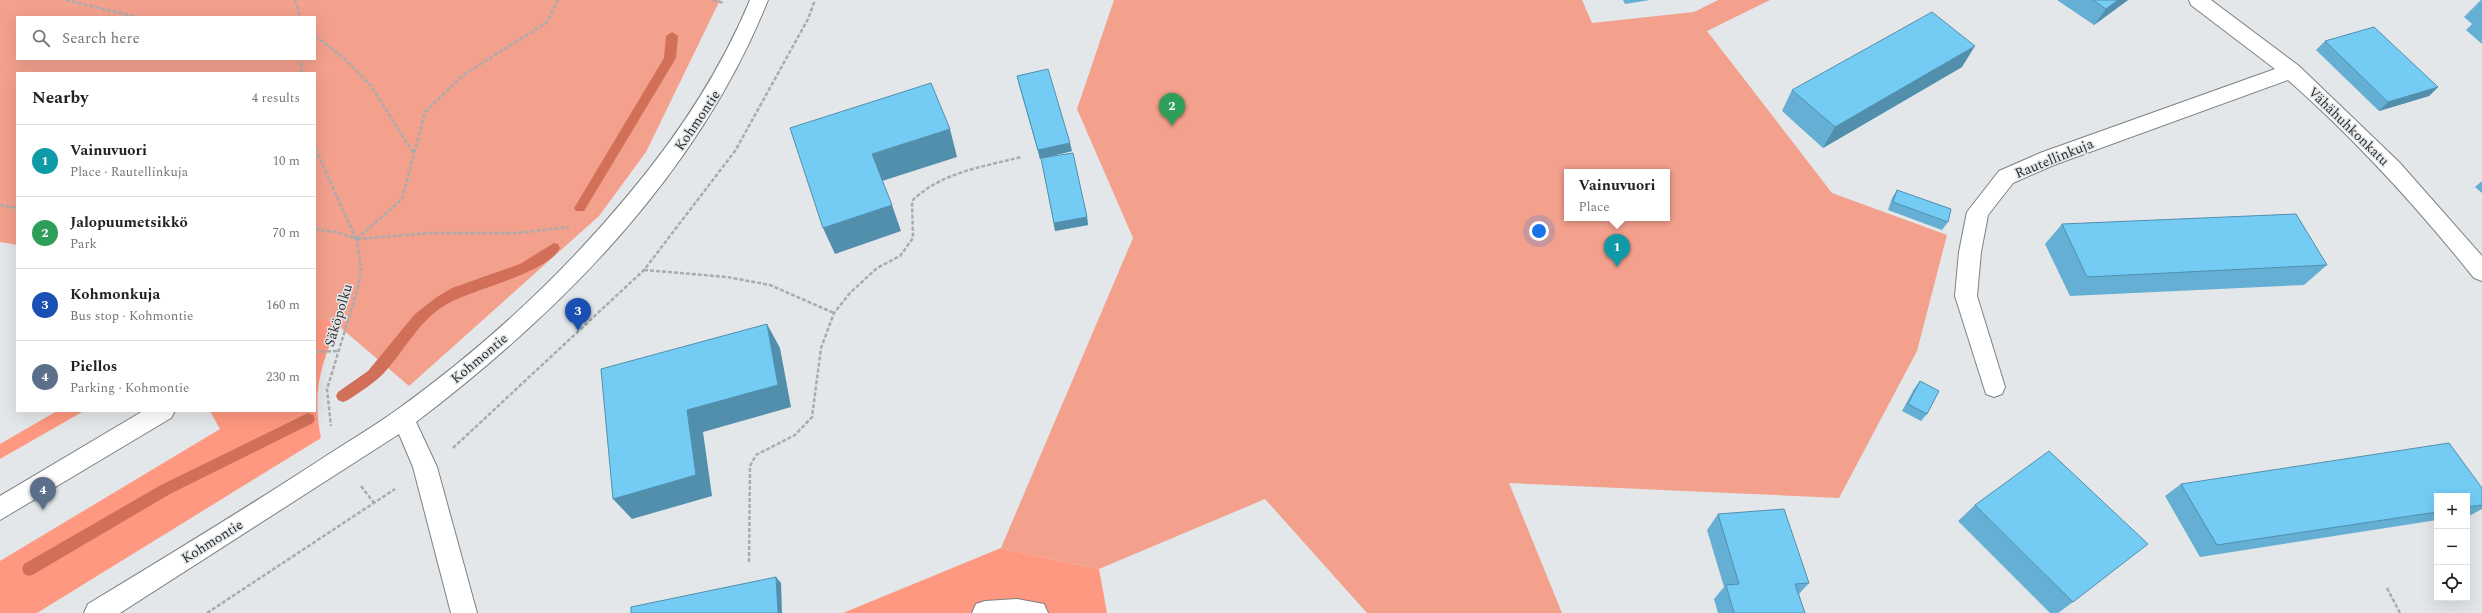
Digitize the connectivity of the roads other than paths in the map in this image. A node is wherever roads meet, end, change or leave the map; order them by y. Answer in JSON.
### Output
{"nodes":[{"id":1,"x":759,"y":0,"type":"edge"},
{"id":2,"x":2198,"y":0,"type":"edge"},
{"id":3,"x":2292,"y":71,"type":"junction"},
{"id":4,"x":2482,"y":272,"type":"edge"},
{"id":5,"x":1994,"y":387,"type":"dead end"},
{"id":6,"x":161,"y":412,"type":"edge"},
{"id":7,"x":403,"y":418,"type":"junction"},
{"id":8,"x":0,"y":509,"type":"edge"},
{"id":9,"x":97,"y":613,"type":"edge"},
{"id":10,"x":464,"y":613,"type":"edge"},
{"id":11,"x":985,"y":613,"type":"edge"},
{"id":12,"x":1035,"y":613,"type":"edge"}],
"edges":[{"from":1,"to":7,"type":"street","name":"Kohmontie"},
{"from":2,"to":3,"type":"street","name":"Vähähuhkonkatu"},
{"from":3,"to":4,"type":"street","name":"Vähähuhkonkatu"},
{"from":3,"to":5,"type":"street","name":"Rautellinkuja"},
{"from":6,"to":8,"type":"street"},
{"from":7,"to":9,"type":"street","name":"Kohmontie"},
{"from":7,"to":10,"type":"street"},
{"from":11,"to":12,"type":"street"}]}
